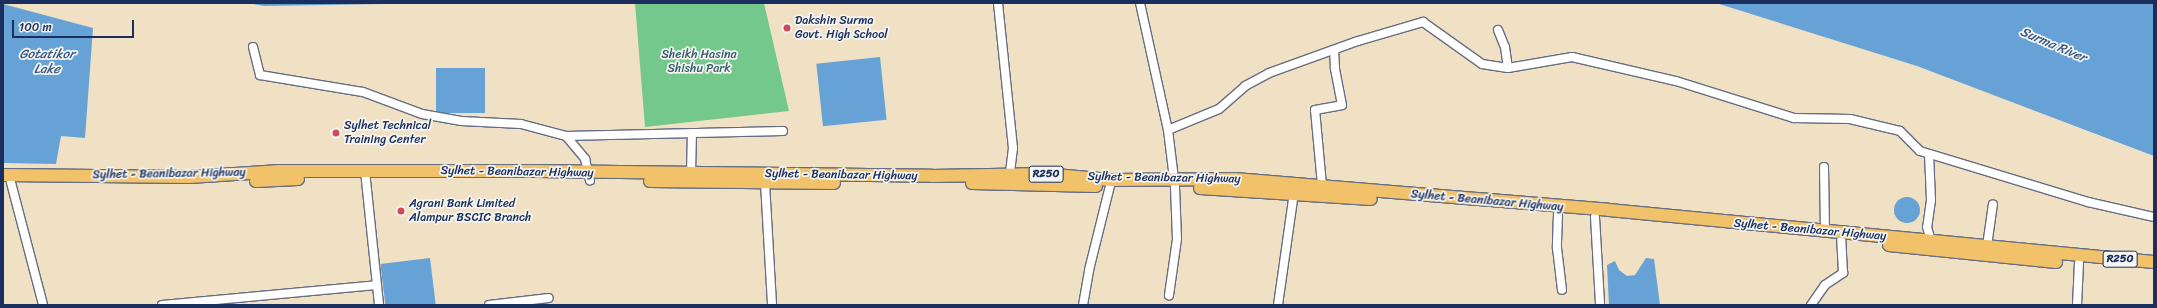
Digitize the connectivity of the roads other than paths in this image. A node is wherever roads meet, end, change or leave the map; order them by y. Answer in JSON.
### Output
{"nodes":[{"id":1,"x":998,"y":3,"type":"edge"},
{"id":2,"x":1140,"y":3,"type":"edge"},
{"id":3,"x":1498,"y":30,"type":"dead end"},
{"id":4,"x":253,"y":47,"type":"dead end"},
{"id":5,"x":1334,"y":50,"type":"junction"},
{"id":6,"x":1508,"y":68,"type":"junction"},
{"id":7,"x":1168,"y":130,"type":"junction"},
{"id":8,"x":783,"y":131,"type":"dead end"},
{"id":9,"x":692,"y":133,"type":"junction"},
{"id":10,"x":566,"y":136,"type":"junction"},
{"id":11,"x":1930,"y":154,"type":"junction"},
{"id":12,"x":1824,"y":167,"type":"dead end"},
{"id":13,"x":692,"y":173,"type":"junction"},
{"id":14,"x":1010,"y":174,"type":"junction"},
{"id":15,"x":365,"y":175,"type":"junction"},
{"id":16,"x":590,"y":176,"type":"junction"},
{"id":17,"x":6,"y":179,"type":"edge"},
{"id":18,"x":765,"y":183,"type":"junction"},
{"id":19,"x":1175,"y":184,"type":"junction"},
{"id":20,"x":1322,"y":185,"type":"junction"},
{"id":21,"x":1110,"y":186,"type":"junction"},
{"id":22,"x":1294,"y":193,"type":"junction"},
{"id":23,"x":1312,"y":194,"type":"junction"},
{"id":24,"x":1993,"y":204,"type":"dead end"},
{"id":25,"x":1558,"y":214,"type":"junction"},
{"id":26,"x":1595,"y":217,"type":"junction"},
{"id":27,"x":2154,"y":217,"type":"edge"},
{"id":28,"x":1825,"y":232,"type":"junction"},
{"id":29,"x":1841,"y":240,"type":"junction"},
{"id":30,"x":1931,"y":241,"type":"junction"},
{"id":31,"x":1987,"y":246,"type":"junction"},
{"id":32,"x":2154,"y":262,"type":"edge"},
{"id":33,"x":2079,"y":263,"type":"junction"},
{"id":34,"x":2154,"y":269,"type":"edge"},
{"id":35,"x":376,"y":285,"type":"junction"},
{"id":36,"x":1562,"y":290,"type":"dead end"},
{"id":37,"x":1169,"y":295,"type":"dead end"},
{"id":38,"x":549,"y":298,"type":"dead end"},
{"id":39,"x":43,"y":305,"type":"edge"},
{"id":40,"x":162,"y":305,"type":"edge"},
{"id":41,"x":379,"y":305,"type":"edge"},
{"id":42,"x":489,"y":305,"type":"edge"},
{"id":43,"x":772,"y":305,"type":"edge"},
{"id":44,"x":1083,"y":305,"type":"edge"},
{"id":45,"x":1278,"y":305,"type":"edge"},
{"id":46,"x":1600,"y":305,"type":"edge"},
{"id":47,"x":1810,"y":305,"type":"edge"},
{"id":48,"x":2077,"y":305,"type":"edge"}],
"edges":[{"from":1,"to":14,"type":"street"},
{"from":2,"to":7,"type":"street"},
{"from":3,"to":6,"type":"street"},
{"from":4,"to":10,"type":"street"},
{"from":5,"to":6,"type":"street"},
{"from":5,"to":7,"type":"street"},
{"from":5,"to":20,"type":"street"},
{"from":6,"to":11,"type":"street"},
{"from":7,"to":19,"type":"street"},
{"from":8,"to":9,"type":"street"},
{"from":9,"to":10,"type":"street"},
{"from":9,"to":13,"type":"street"},
{"from":10,"to":16,"type":"street"},
{"from":11,"to":27,"type":"street"},
{"from":11,"to":30,"type":"street"},
{"from":12,"to":28,"type":"street"},
{"from":13,"to":14,"type":"main road","name":"Sylhet - Beanibazar Highway","number":"R250"},
{"from":13,"to":16,"type":"main road","name":"Sylhet - Beanibazar Highway","number":"R250"},
{"from":14,"to":19,"type":"main road","name":"Sylhet - Beanibazar Highway","number":"R250"},
{"from":15,"to":16,"type":"main road","name":"Sylhet - Beanibazar Highway","number":"R250"},
{"from":15,"to":17,"type":"main road","name":"Sylhet - Beanibazar Highway","number":"R250"},
{"from":15,"to":35,"type":"street"},
{"from":16,"to":18,"type":"main road","name":"Sylhet - Beanibazar Highway","number":"R250"},
{"from":17,"to":39,"type":"street"},
{"from":18,"to":21,"type":"main road","name":"Sylhet - Beanibazar Highway","number":"R250"},
{"from":18,"to":43,"type":"street"},
{"from":19,"to":20,"type":"main road","name":"Sylhet - Beanibazar Highway","number":"R250"},
{"from":19,"to":21,"type":"main road","name":"Sylhet - Beanibazar Highway","number":"R250"},
{"from":19,"to":22,"type":"main road","name":"Sylhet - Beanibazar Highway","number":"R250"},
{"from":19,"to":37,"type":"street"},
{"from":20,"to":23,"type":"street"},
{"from":20,"to":28,"type":"main road","name":"Sylhet - Beanibazar Highway","number":"R250"},
{"from":21,"to":44,"type":"street"},
{"from":22,"to":23,"type":"main road","name":"Sylhet - Beanibazar Highway","number":"R250"},
{"from":22,"to":45,"type":"street"},
{"from":23,"to":25,"type":"main road","name":"Sylhet - Beanibazar Highway","number":"R250"},
{"from":24,"to":31,"type":"street"},
{"from":25,"to":26,"type":"main road","name":"Sylhet - Beanibazar Highway","number":"R250"},
{"from":25,"to":36,"type":"street"},
{"from":26,"to":29,"type":"main road","name":"Sylhet - Beanibazar Highway","number":"R250"},
{"from":26,"to":46,"type":"street"},
{"from":28,"to":30,"type":"main road","name":"Sylhet - Beanibazar Highway","number":"R250"},
{"from":29,"to":33,"type":"main road","name":"Sylhet - Beanibazar Highway","number":"R250"},
{"from":29,"to":47,"type":"street"},
{"from":30,"to":31,"type":"main road","name":"Sylhet - Beanibazar Highway","number":"R250"},
{"from":31,"to":32,"type":"main road","name":"Sylhet - Beanibazar Highway","number":"R250"},
{"from":33,"to":34,"type":"main road","name":"Sylhet - Beanibazar Highway","number":"R250"},
{"from":33,"to":48,"type":"street"},
{"from":35,"to":40,"type":"street"},
{"from":35,"to":41,"type":"street"},
{"from":38,"to":42,"type":"street"}]}
